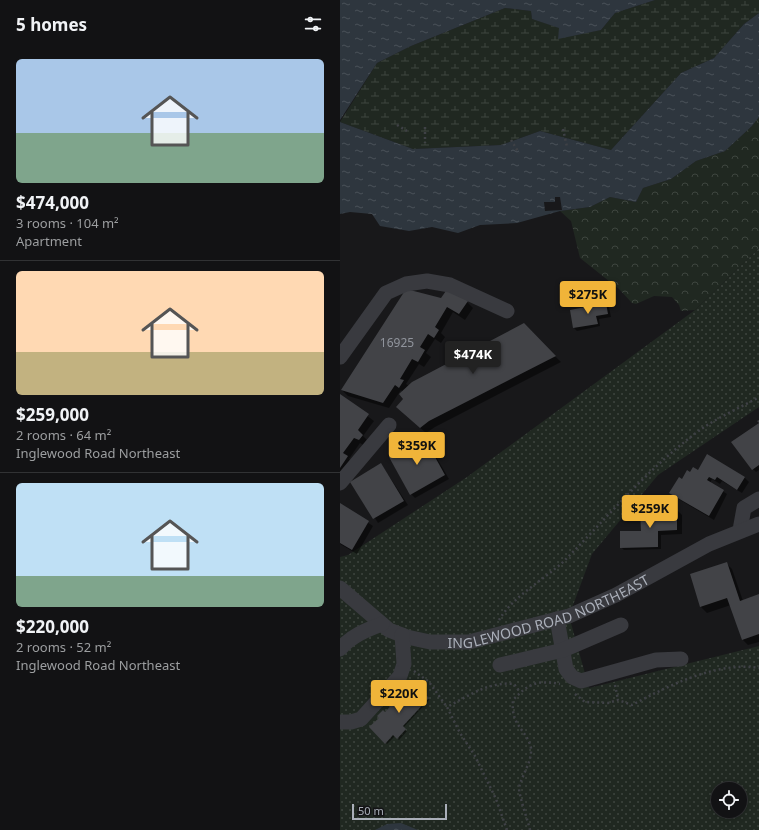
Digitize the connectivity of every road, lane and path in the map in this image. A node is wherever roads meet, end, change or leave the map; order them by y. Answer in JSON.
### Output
{"nodes":[{"id":1,"x":397,"y":125,"type":"dead end"},
{"id":2,"x":425,"y":127,"type":"dead end"},
{"id":3,"x":563,"y":129,"type":"dead end"},
{"id":4,"x":407,"y":132,"type":"dead end"},
{"id":5,"x":511,"y":140,"type":"dead end"},
{"id":6,"x":425,"y":143,"type":"dead end"},
{"id":7,"x":567,"y":147,"type":"dead end"},
{"id":8,"x":519,"y":154,"type":"dead end"},
{"id":9,"x":507,"y":310,"type":"dead end"},
{"id":10,"x":340,"y":357,"type":"edge"},
{"id":11,"x":759,"y":398,"type":"edge"},
{"id":12,"x":389,"y":425,"type":"dead end"},
{"id":13,"x":340,"y":483,"type":"edge"},
{"id":14,"x":759,"y":499,"type":"edge"},
{"id":15,"x":759,"y":524,"type":"edge"},
{"id":16,"x":740,"y":530,"type":"junction"},
{"id":17,"x":344,"y":595,"type":"edge"},
{"id":18,"x":557,"y":619,"type":"junction"},
{"id":19,"x":382,"y":624,"type":"junction"},
{"id":20,"x":621,"y":625,"type":"dead end"},
{"id":21,"x":402,"y":635,"type":"junction"},
{"id":22,"x":494,"y":635,"type":"junction"},
{"id":23,"x":340,"y":649,"type":"edge"},
{"id":24,"x":563,"y":650,"type":"junction"},
{"id":25,"x":681,"y":659,"type":"dead end"},
{"id":26,"x":404,"y":664,"type":"junction"},
{"id":27,"x":500,"y":665,"type":"dead end"},
{"id":28,"x":759,"y":668,"type":"edge"},
{"id":29,"x":564,"y":686,"type":"dead end"},
{"id":30,"x":520,"y":692,"type":"junction"},
{"id":31,"x":573,"y":692,"type":"dead end"},
{"id":32,"x":447,"y":707,"type":"junction"},
{"id":33,"x":340,"y":722,"type":"edge"},
{"id":34,"x":507,"y":830,"type":"edge"},
{"id":35,"x":530,"y":830,"type":"edge"}],
"edges":[{"from":1,"to":4,"type":"path"},
{"from":2,"to":6,"type":"path"},
{"from":3,"to":7,"type":"path"},
{"from":5,"to":8,"type":"path"},
{"from":9,"to":10,"type":"street"},
{"from":11,"to":22,"type":"path"},
{"from":12,"to":13,"type":"street"},
{"from":14,"to":16,"type":"street"},
{"from":15,"to":16,"type":"street","name":"INGLEWOOD ROAD NORTHEAST"},
{"from":16,"to":18,"type":"street","name":"INGLEWOOD ROAD NORTHEAST"},
{"from":17,"to":19,"type":"street","name":"INGLEWOOD ROAD NORTHEAST"},
{"from":18,"to":22,"type":"street","name":"INGLEWOOD ROAD NORTHEAST"},
{"from":18,"to":24,"type":"street"},
{"from":19,"to":21,"type":"street","name":"INGLEWOOD ROAD NORTHEAST"},
{"from":19,"to":23,"type":"street"},
{"from":20,"to":24,"type":"street"},
{"from":21,"to":22,"type":"street","name":"INGLEWOOD ROAD NORTHEAST"},
{"from":21,"to":26,"type":"street"},
{"from":24,"to":25,"type":"street"},
{"from":24,"to":27,"type":"street"},
{"from":26,"to":32,"type":"path"},
{"from":26,"to":33,"type":"street"},
{"from":28,"to":31,"type":"path"},
{"from":29,"to":30,"type":"path"},
{"from":30,"to":32,"type":"path"},
{"from":30,"to":35,"type":"path"},
{"from":32,"to":34,"type":"path"}]}
